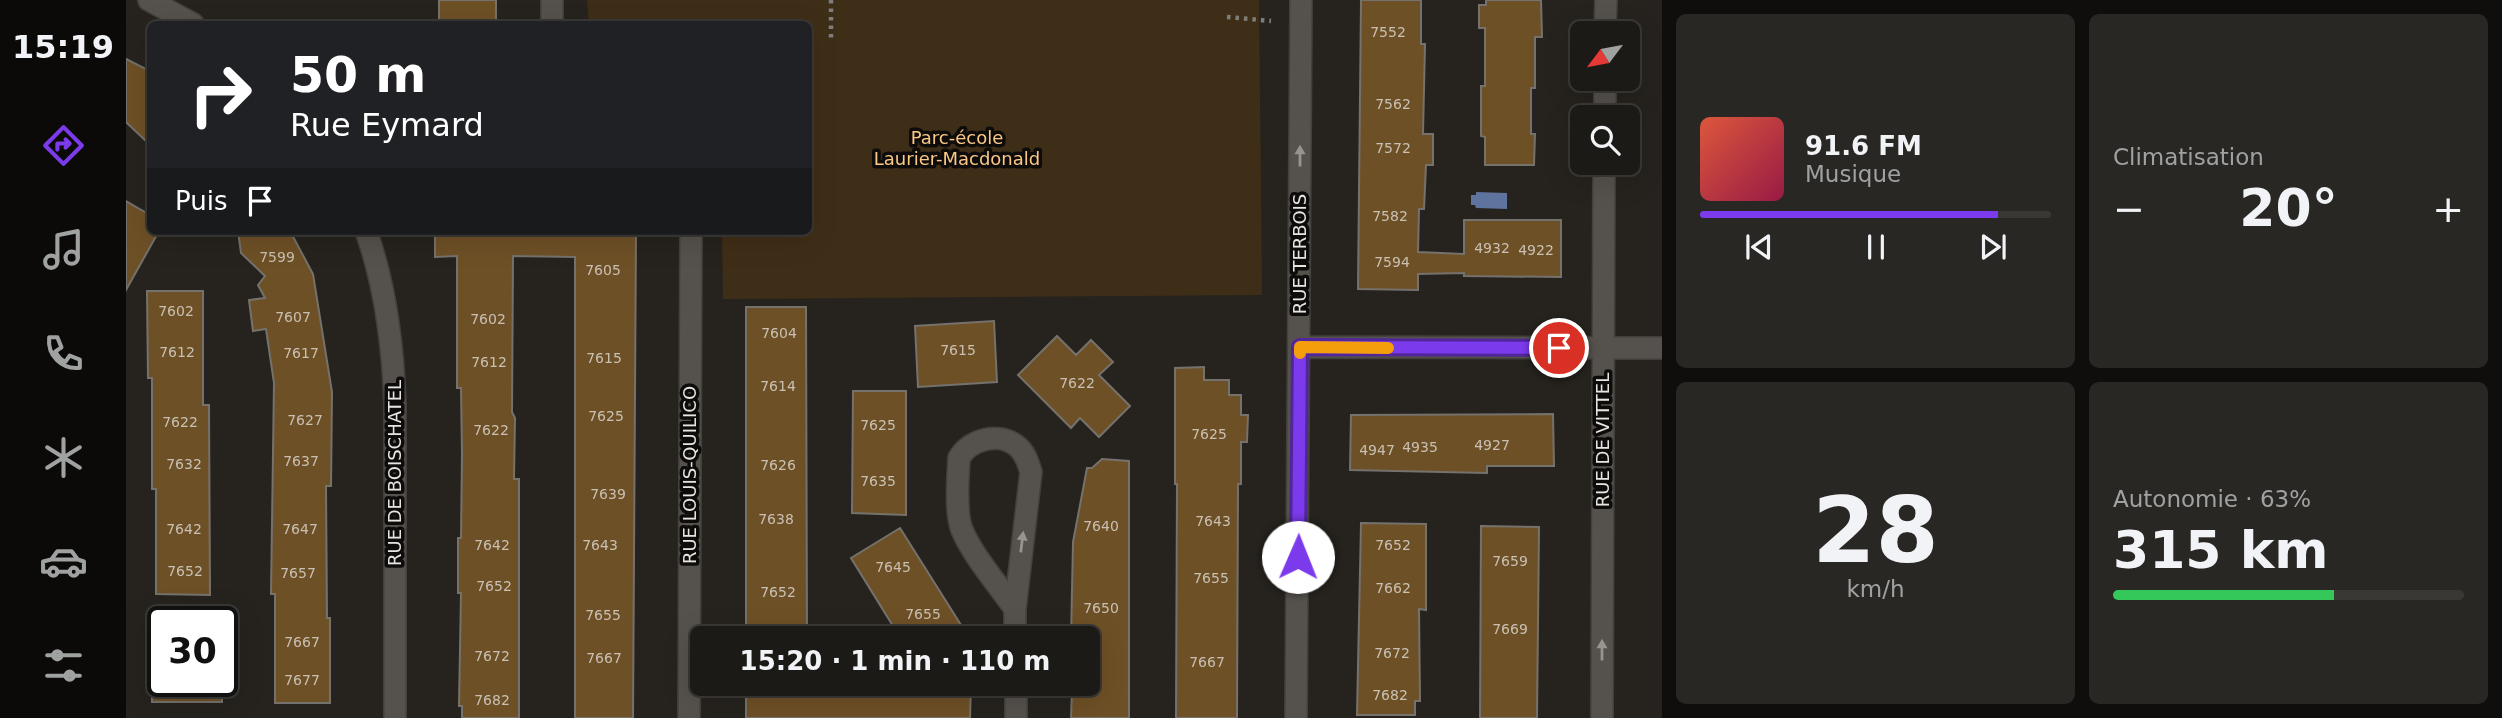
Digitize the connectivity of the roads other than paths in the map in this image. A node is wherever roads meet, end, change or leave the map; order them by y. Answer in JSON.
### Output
{"nodes":[{"id":1,"x":149,"y":0,"type":"edge"},
{"id":2,"x":552,"y":0,"type":"edge"},
{"id":3,"x":1301,"y":0,"type":"edge"},
{"id":4,"x":1606,"y":0,"type":"edge"},
{"id":5,"x":188,"y":21,"type":"edge"},
{"id":6,"x":552,"y":21,"type":"edge"},
{"id":7,"x":1605,"y":21,"type":"edge"},
{"id":8,"x":1604,"y":175,"type":"edge"},
{"id":9,"x":367,"y":235,"type":"edge"},
{"id":10,"x":691,"y":235,"type":"edge"},
{"id":11,"x":1300,"y":347,"type":"junction"},
{"id":12,"x":1604,"y":347,"type":"junction"},
{"id":13,"x":1662,"y":348,"type":"edge"},
{"id":14,"x":1015,"y":610,"type":"junction"},
{"id":15,"x":1015,"y":626,"type":"edge"},
{"id":16,"x":1016,"y":696,"type":"edge"},
{"id":17,"x":395,"y":718,"type":"edge"},
{"id":18,"x":689,"y":718,"type":"edge"},
{"id":19,"x":1016,"y":718,"type":"edge"},
{"id":20,"x":1296,"y":718,"type":"edge"},
{"id":21,"x":1602,"y":718,"type":"edge"}],
"edges":[{"from":1,"to":5,"type":"street"},
{"from":2,"to":6,"type":"street"},
{"from":11,"to":3,"type":"street","name":"RUE TERBOIS","one_way":true},
{"from":4,"to":7,"type":"street"},
{"from":8,"to":12,"type":"street","name":"RUE DE VITTEL"},
{"from":9,"to":17,"type":"street","name":"RUE DE BOISCHATEL"},
{"from":10,"to":18,"type":"street","name":"RUE LOUIS-QUILICO"},
{"from":11,"to":12,"type":"street"},
{"from":11,"to":20,"type":"street","name":"RUE TERBOIS"},
{"from":12,"to":13,"type":"street"},
{"from":21,"to":12,"type":"street","name":"RUE DE VITTEL","one_way":true},
{"from":14,"to":14,"type":"street","one_way":true},
{"from":14,"to":15,"type":"street"},
{"from":16,"to":19,"type":"street"}]}
